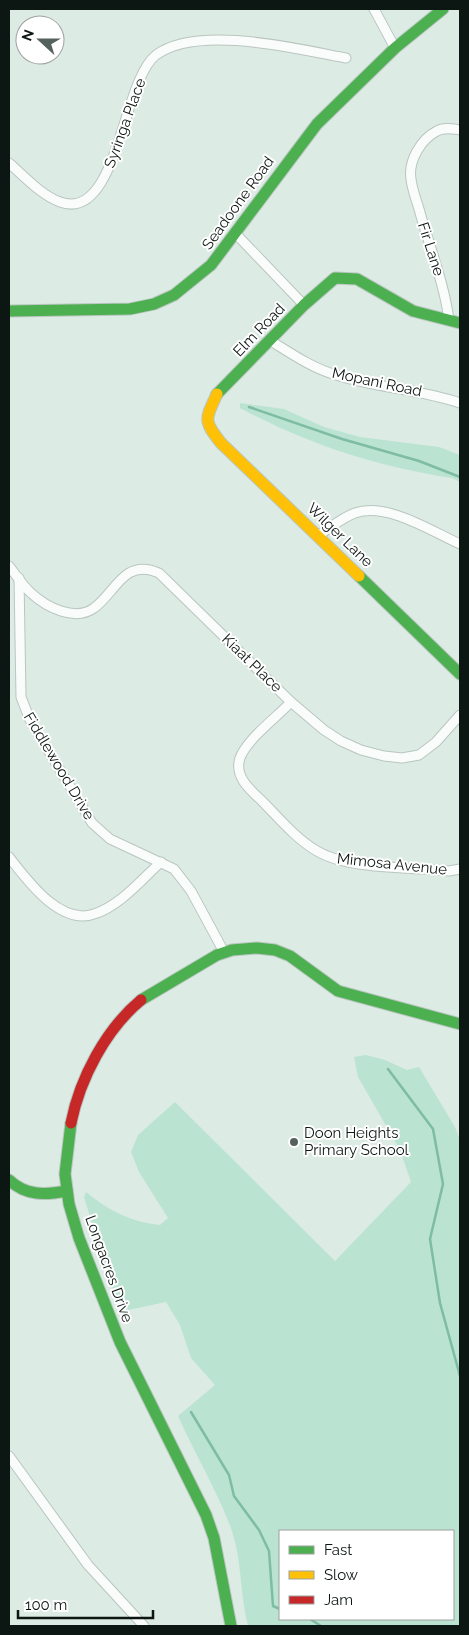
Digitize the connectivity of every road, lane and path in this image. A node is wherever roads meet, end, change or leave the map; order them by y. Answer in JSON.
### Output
{"nodes":[{"id":1,"x":374,"y":9,"type":"edge"},
{"id":2,"x":443,"y":9,"type":"edge"},
{"id":3,"x":395,"y":48,"type":"junction"},
{"id":4,"x":346,"y":58,"type":"dead end"},
{"id":5,"x":460,"y":130,"type":"edge"},
{"id":6,"x":9,"y":164,"type":"edge"},
{"id":7,"x":235,"y":233,"type":"junction"},
{"id":8,"x":304,"y":305,"type":"junction"},
{"id":9,"x":9,"y":311,"type":"edge"},
{"id":10,"x":455,"y":322,"type":"edge"},
{"id":11,"x":271,"y":341,"type":"junction"},
{"id":12,"x":460,"y":402,"type":"edge"},
{"id":13,"x":207,"y":416,"type":"joint"},
{"id":14,"x":319,"y":535,"type":"junction"},
{"id":15,"x":460,"y":544,"type":"edge"},
{"id":16,"x":9,"y":566,"type":"edge"},
{"id":17,"x":19,"y":578,"type":"junction"},
{"id":18,"x":460,"y":674,"type":"edge"},
{"id":19,"x":291,"y":702,"type":"junction"},
{"id":20,"x":460,"y":715,"type":"edge"},
{"id":21,"x":9,"y":857,"type":"edge"},
{"id":22,"x":161,"y":862,"type":"junction"},
{"id":23,"x":460,"y":869,"type":"edge"},
{"id":24,"x":224,"y":952,"type":"junction"},
{"id":25,"x":460,"y":1024,"type":"edge"},
{"id":26,"x":9,"y":1180,"type":"edge"},
{"id":27,"x":68,"y":1192,"type":"junction"},
{"id":28,"x":9,"y":1456,"type":"edge"},
{"id":29,"x":144,"y":1626,"type":"edge"},
{"id":30,"x":231,"y":1626,"type":"edge"}],
"edges":[{"from":1,"to":3,"type":"street"},
{"from":2,"to":3,"type":"street","name":"Seadoone Road"},
{"from":3,"to":7,"type":"street","name":"Seadoone Road"},
{"from":4,"to":6,"type":"street","name":"Syringa Place"},
{"from":5,"to":10,"type":"street","name":"Fir Lane"},
{"from":7,"to":8,"type":"street"},
{"from":7,"to":9,"type":"street","name":"Seadoone Road"},
{"from":8,"to":10,"type":"street","name":"Elm Road"},
{"from":8,"to":11,"type":"street","name":"Elm Road"},
{"from":11,"to":12,"type":"street","name":"Mopani Road"},
{"from":11,"to":13,"type":"street","name":"Elm Road"},
{"from":13,"to":14,"type":"street","name":"Wilger Lane"},
{"from":14,"to":15,"type":"street"},
{"from":14,"to":18,"type":"street","name":"Wilger Lane"},
{"from":16,"to":17,"type":"street","name":"Kiaat Place"},
{"from":17,"to":19,"type":"street","name":"Kiaat Place"},
{"from":17,"to":22,"type":"street","name":"Fiddlewood Drive"},
{"from":19,"to":20,"type":"street","name":"Kiaat Place"},
{"from":19,"to":23,"type":"street","name":"Mimosa Avenue"},
{"from":21,"to":22,"type":"street"},
{"from":22,"to":24,"type":"street","name":"Fiddlewood Drive"},
{"from":24,"to":25,"type":"street","name":"Longacres Drive"},
{"from":24,"to":27,"type":"street","name":"Longacres Drive"},
{"from":26,"to":27,"type":"street"},
{"from":27,"to":30,"type":"street","name":"Longacres Drive"},
{"from":28,"to":29,"type":"street"}]}
